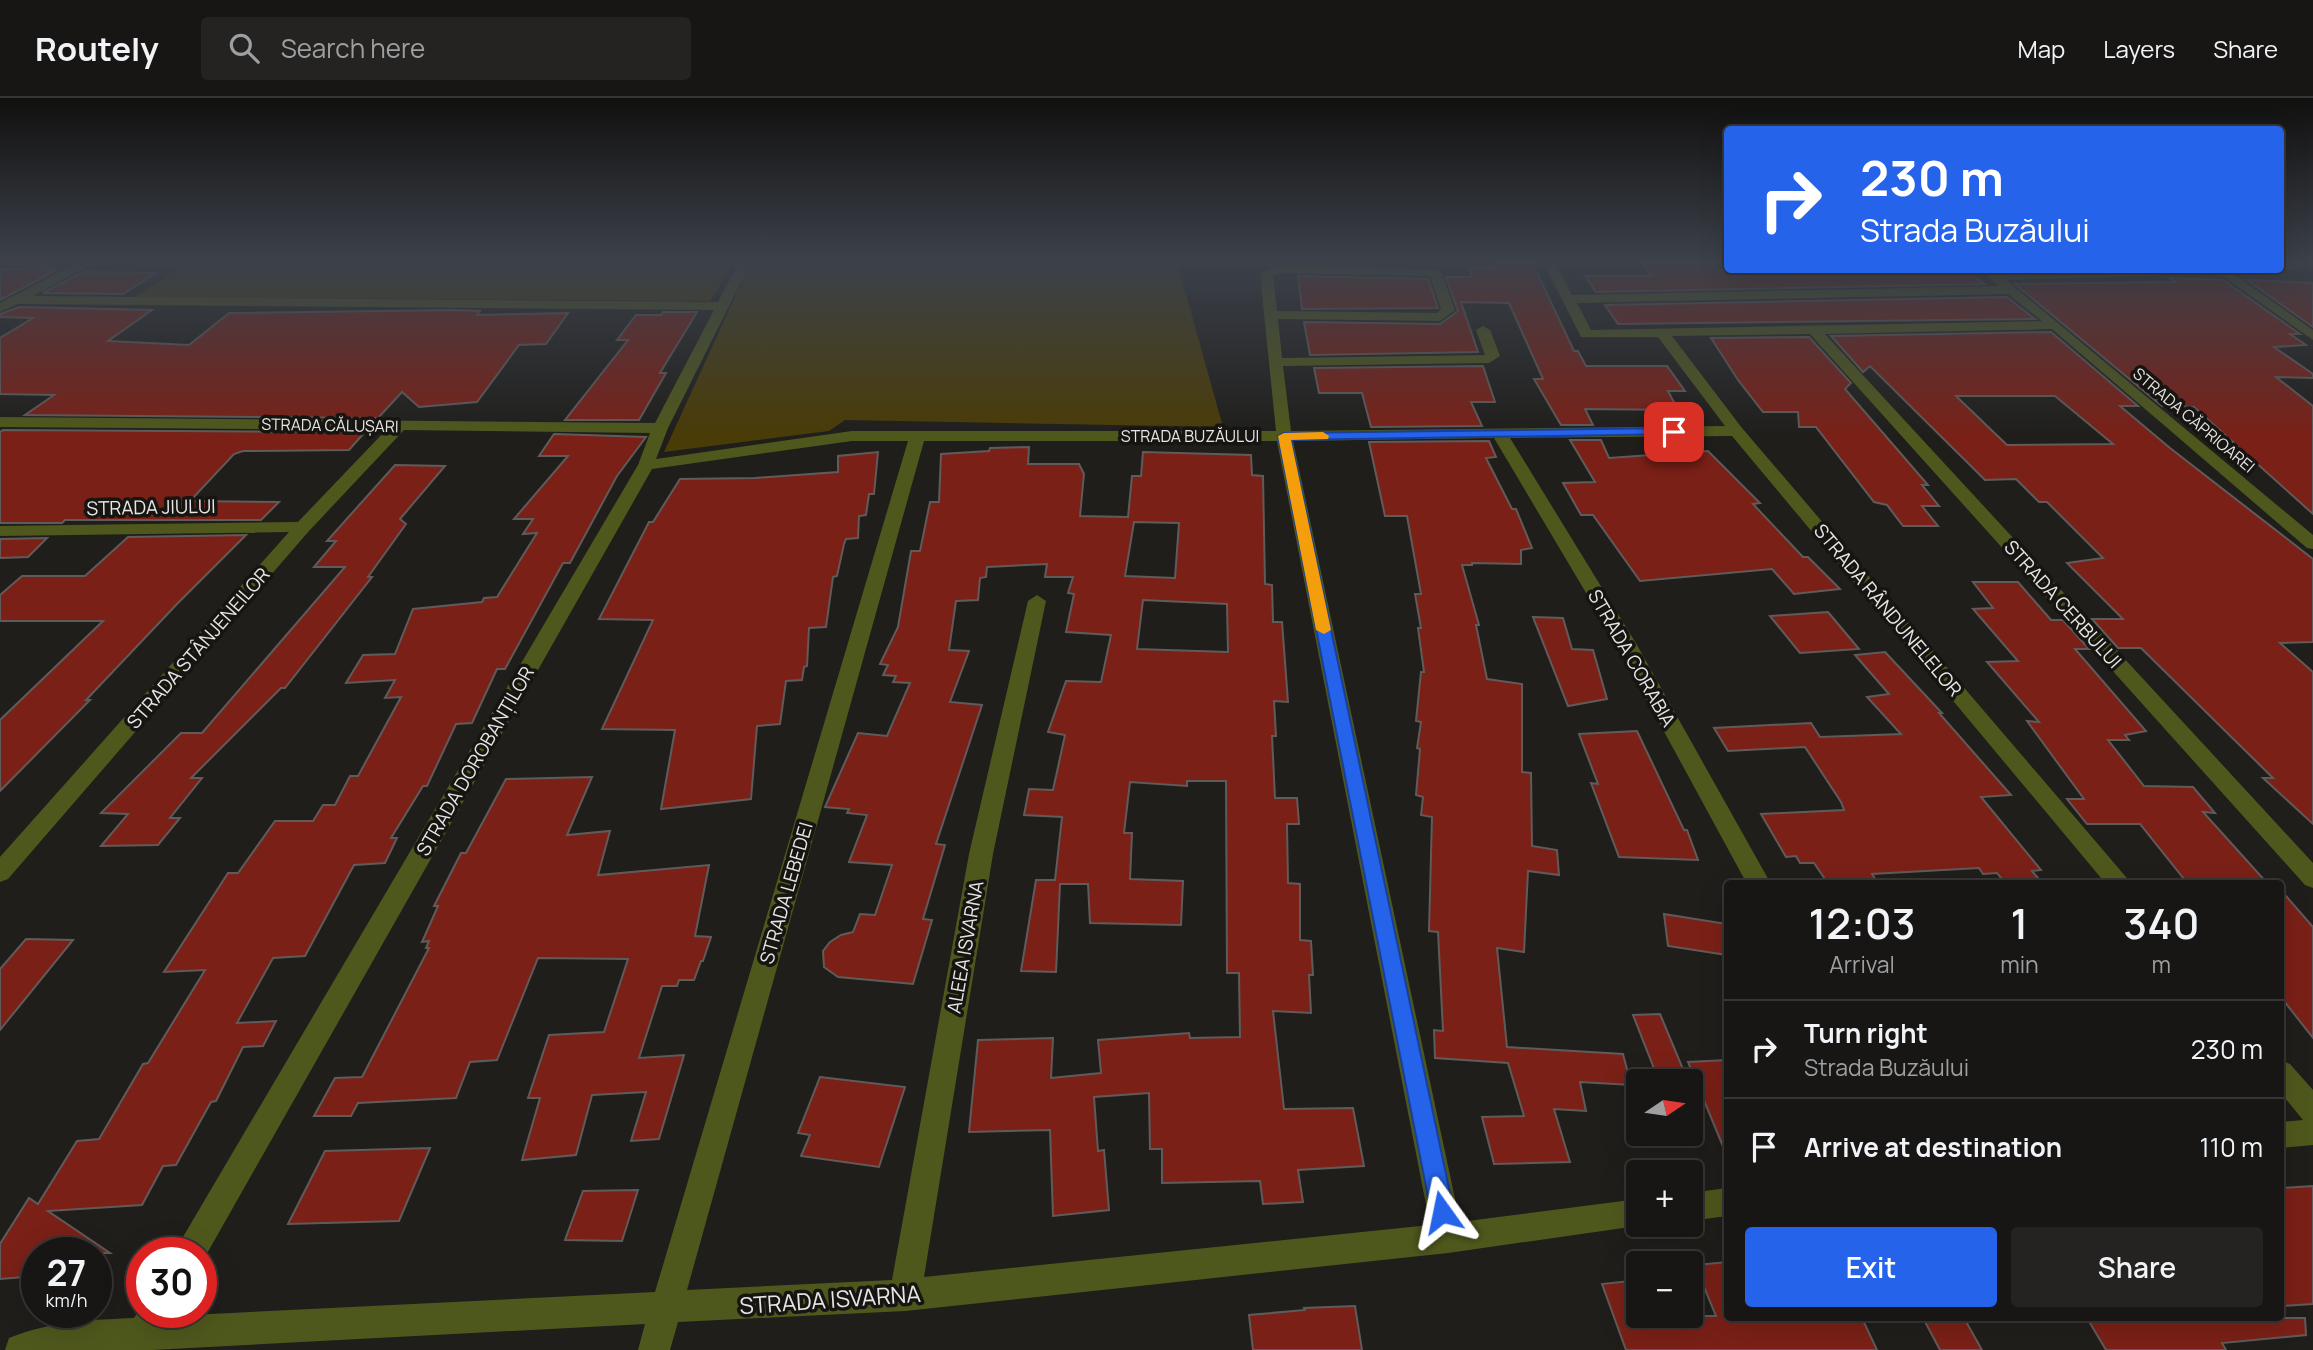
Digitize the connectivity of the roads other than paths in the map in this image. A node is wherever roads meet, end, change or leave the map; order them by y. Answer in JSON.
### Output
{"nodes":[{"id":1,"x":716,"y":320,"type":"edge"},
{"id":2,"x":1271,"y":320,"type":"edge"},
{"id":3,"x":1579,"y":320,"type":"edge"},
{"id":4,"x":2050,"y":320,"type":"edge"},
{"id":5,"x":2291,"y":320,"type":"edge"},
{"id":6,"x":2055,"y":325,"type":"junction"},
{"id":7,"x":1813,"y":329,"type":"junction"},
{"id":8,"x":1483,"y":330,"type":"dead end"},
{"id":9,"x":1662,"y":332,"type":"junction"},
{"id":10,"x":2313,"y":336,"type":"edge"},
{"id":11,"x":1276,"y":362,"type":"junction"},
{"id":12,"x":0,"y":422,"type":"edge"},
{"id":13,"x":399,"y":426,"type":"junction"},
{"id":14,"x":660,"y":428,"type":"junction"},
{"id":15,"x":1736,"y":431,"type":"junction"},
{"id":16,"x":1500,"y":435,"type":"junction"},
{"id":17,"x":917,"y":436,"type":"junction"},
{"id":18,"x":1284,"y":436,"type":"junction"},
{"id":19,"x":646,"y":465,"type":"junction"},
{"id":20,"x":303,"y":527,"type":"junction"},
{"id":21,"x":0,"y":531,"type":"edge"},
{"id":22,"x":2312,"y":543,"type":"edge"},
{"id":23,"x":1037,"y":601,"type":"dead end"},
{"id":24,"x":0,"y":873,"type":"edge"},
{"id":25,"x":2313,"y":879,"type":"edge"},
{"id":26,"x":1757,"y":880,"type":"edge"},
{"id":27,"x":2117,"y":880,"type":"edge"},
{"id":28,"x":2284,"y":1077,"type":"edge"},
{"id":29,"x":2313,"y":1111,"type":"edge"},
{"id":30,"x":2313,"y":1132,"type":"edge"},
{"id":31,"x":2284,"y":1135,"type":"edge"},
{"id":32,"x":1724,"y":1202,"type":"edge"},
{"id":33,"x":1703,"y":1205,"type":"edge"},
{"id":34,"x":1626,"y":1215,"type":"edge"},
{"id":35,"x":200,"y":1237,"type":"edge"},
{"id":36,"x":1448,"y":1238,"type":"junction"},
{"id":37,"x":905,"y":1295,"type":"junction"},
{"id":38,"x":666,"y":1309,"type":"junction"},
{"id":39,"x":145,"y":1332,"type":"edge"},
{"id":40,"x":21,"y":1350,"type":"edge"},
{"id":41,"x":654,"y":1350,"type":"edge"}],
"edges":[{"from":1,"to":14,"type":"street","name":"STRADA DOROBANȚILOR"},
{"from":2,"to":11,"type":"street"},
{"from":3,"to":9,"type":"street"},
{"from":4,"to":6,"type":"street","name":"STRADA CĂPRIOAREI"},
{"from":5,"to":10,"type":"street"},
{"from":6,"to":7,"type":"street"},
{"from":6,"to":22,"type":"street","name":"STRADA CĂPRIOAREI"},
{"from":7,"to":9,"type":"street"},
{"from":7,"to":25,"type":"street","name":"STRADA CERBULUI"},
{"from":8,"to":11,"type":"street"},
{"from":9,"to":15,"type":"street","name":"STRADA RÂNDUNELELOR"},
{"from":11,"to":18,"type":"street"},
{"from":12,"to":13,"type":"street","name":"STRADA CĂLUȘARI"},
{"from":13,"to":14,"type":"street","name":"STRADA CĂLUȘARI"},
{"from":13,"to":20,"type":"street","name":"STRADA STÂNJENEILOR"},
{"from":14,"to":19,"type":"street","name":"STRADA DOROBANȚILOR"},
{"from":15,"to":16,"type":"street","name":"STRADA BUZĂULUI"},
{"from":15,"to":27,"type":"street","name":"STRADA RÂNDUNELELOR"},
{"from":16,"to":18,"type":"street","name":"STRADA BUZĂULUI"},
{"from":16,"to":26,"type":"street","name":"STRADA CORABIA"},
{"from":17,"to":18,"type":"street","name":"STRADA BUZĂULUI"},
{"from":17,"to":19,"type":"street","name":"STRADA BUZĂULUI"},
{"from":17,"to":38,"type":"street","name":"STRADA LEBEDEI"},
{"from":18,"to":36,"type":"street"},
{"from":19,"to":35,"type":"street","name":"STRADA DOROBANȚILOR"},
{"from":20,"to":21,"type":"street","name":"STRADA JIULUI"},
{"from":20,"to":24,"type":"street","name":"STRADA STÂNJENEILOR"},
{"from":23,"to":37,"type":"street","name":"ALEEA ISVARNA"},
{"from":28,"to":29,"type":"street"},
{"from":30,"to":31,"type":"street"},
{"from":32,"to":33,"type":"street"},
{"from":34,"to":36,"type":"street","name":"STRADA ISVARNA"},
{"from":36,"to":37,"type":"street","name":"STRADA ISVARNA"},
{"from":37,"to":38,"type":"street","name":"STRADA ISVARNA"},
{"from":38,"to":39,"type":"street","name":"STRADA ISVARNA"},
{"from":38,"to":41,"type":"street","name":"STRADA LEBEDEI"},
{"from":39,"to":40,"type":"street","name":"STRADA ISVARNA"}]}
